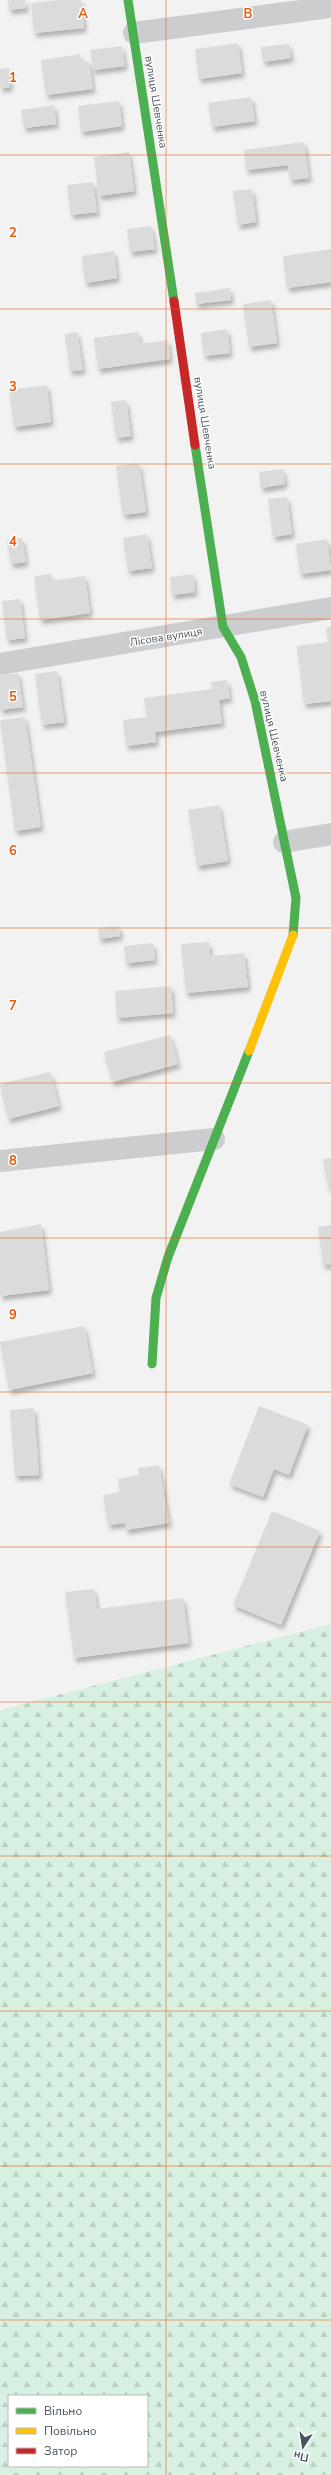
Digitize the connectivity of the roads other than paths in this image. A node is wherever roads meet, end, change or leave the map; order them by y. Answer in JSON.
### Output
{"nodes":[{"id":1,"x":128,"y":0,"type":"edge"},
{"id":2,"x":331,"y":7,"type":"edge"},
{"id":3,"x":134,"y":33,"type":"junction"},
{"id":4,"x":331,"y":608,"type":"edge"},
{"id":5,"x":223,"y":627,"type":"junction"},
{"id":6,"x":0,"y":664,"type":"edge"},
{"id":7,"x":331,"y":834,"type":"edge"},
{"id":8,"x":284,"y":842,"type":"junction"},
{"id":9,"x":214,"y":1139,"type":"junction"},
{"id":10,"x":0,"y":1161,"type":"edge"},
{"id":11,"x":152,"y":1364,"type":"dead end"}],
"edges":[{"from":1,"to":3,"type":"street","name":"вулиця Шевченка"},
{"from":2,"to":3,"type":"street"},
{"from":3,"to":5,"type":"street","name":"вулиця Шевченка"},
{"from":4,"to":5,"type":"street","name":"Лісова вулиця"},
{"from":5,"to":6,"type":"street","name":"Лісова вулиця"},
{"from":5,"to":8,"type":"street","name":"вулиця Шевченка"},
{"from":7,"to":8,"type":"street"},
{"from":8,"to":9,"type":"street","name":"вулиця Шевченка"},
{"from":9,"to":10,"type":"street"},
{"from":9,"to":11,"type":"street","name":"вулиця Шевченка"}]}
